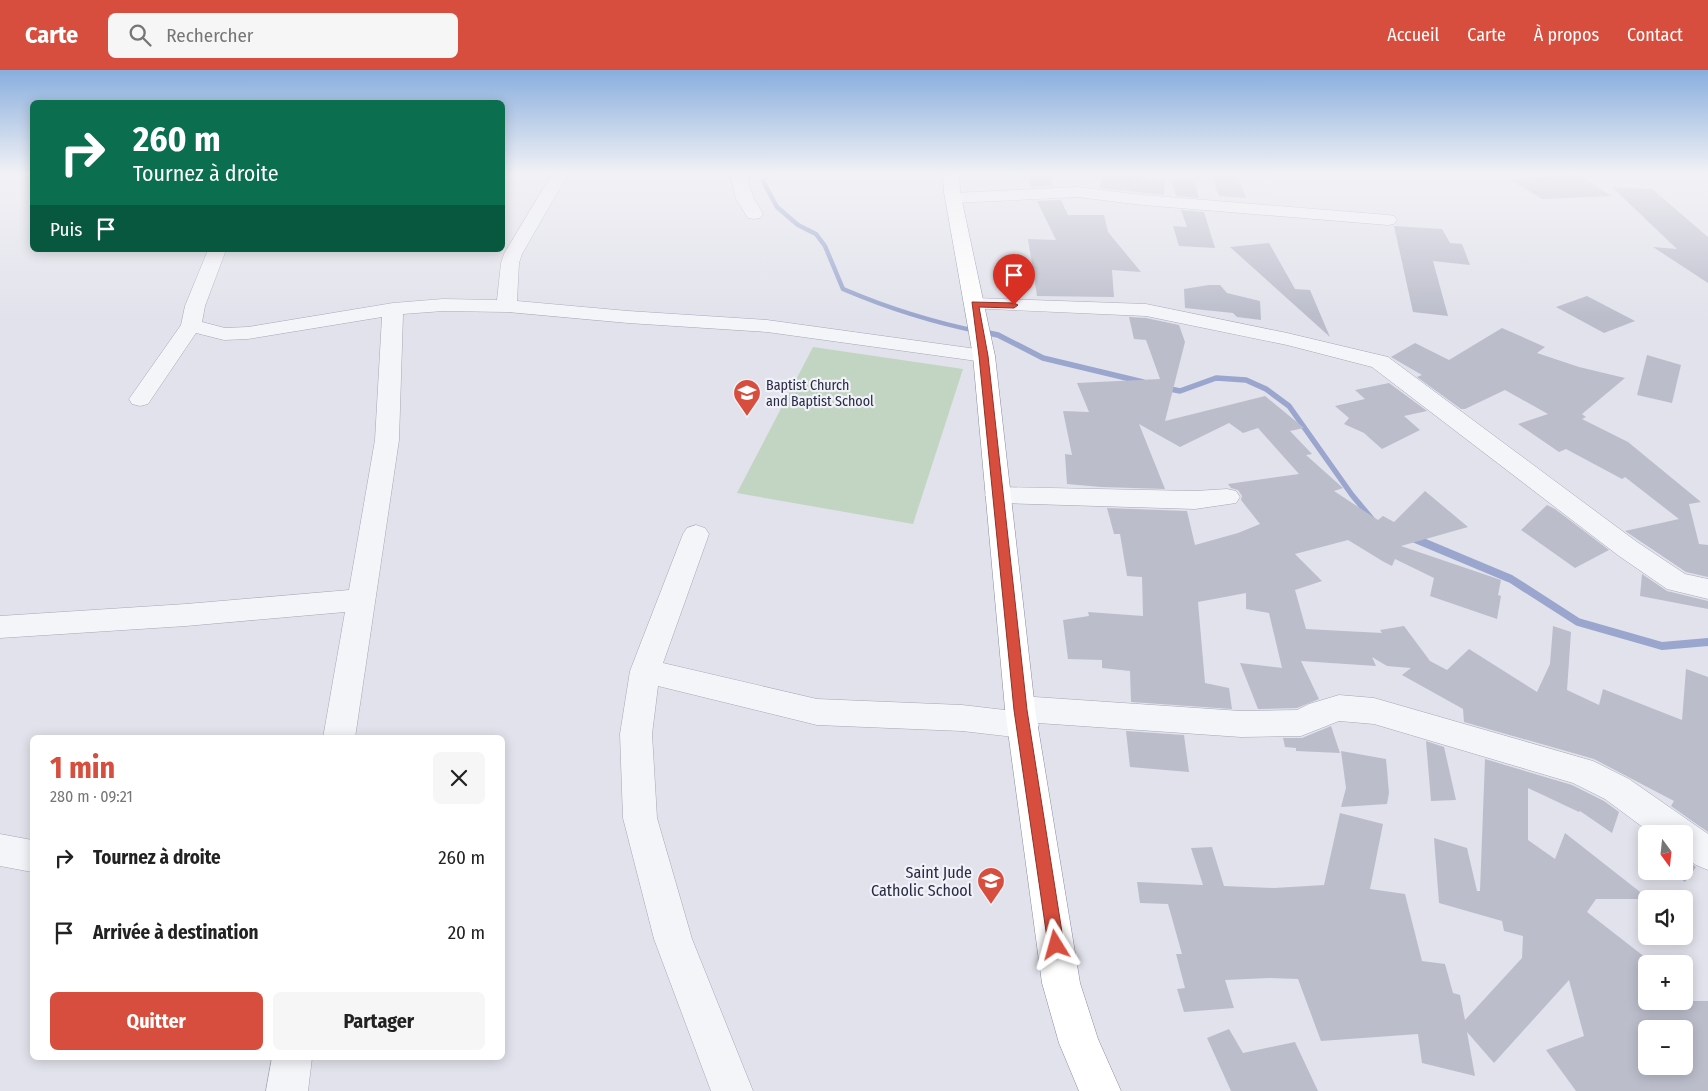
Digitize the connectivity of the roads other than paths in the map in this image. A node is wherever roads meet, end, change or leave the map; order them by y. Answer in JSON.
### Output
{"nodes":[{"id":1,"x":531,"y":222,"type":"edge"},
{"id":2,"x":959,"y":222,"type":"edge"},
{"id":3,"x":216,"y":252,"type":"edge"},
{"id":4,"x":507,"y":306,"type":"junction"},
{"id":5,"x":393,"y":309,"type":"junction"},
{"id":6,"x":192,"y":325,"type":"junction"},
{"id":7,"x":980,"y":332,"type":"junction"},
{"id":8,"x":140,"y":399,"type":"dead end"},
{"id":9,"x":998,"y":495,"type":"junction"},
{"id":10,"x":1227,"y":497,"type":"dead end"},
{"id":11,"x":696,"y":534,"type":"dead end"},
{"id":12,"x":1708,"y":590,"type":"edge"},
{"id":13,"x":360,"y":600,"type":"junction"},
{"id":14,"x":0,"y":627,"type":"edge"},
{"id":15,"x":645,"y":671,"type":"junction"},
{"id":16,"x":1022,"y":717,"type":"junction"},
{"id":17,"x":339,"y":735,"type":"edge"},
{"id":18,"x":1666,"y":825,"type":"edge"},
{"id":19,"x":1693,"y":843,"type":"edge"},
{"id":20,"x":0,"y":850,"type":"edge"},
{"id":21,"x":1708,"y":854,"type":"edge"},
{"id":22,"x":30,"y":856,"type":"edge"},
{"id":23,"x":292,"y":1060,"type":"edge"},
{"id":24,"x":287,"y":1091,"type":"edge"},
{"id":25,"x":732,"y":1091,"type":"edge"},
{"id":26,"x":1100,"y":1091,"type":"edge"}],
"edges":[{"from":1,"to":4,"type":"street"},
{"from":2,"to":7,"type":"highway"},
{"from":3,"to":6,"type":"street"},
{"from":4,"to":5,"type":"street"},
{"from":4,"to":7,"type":"street"},
{"from":5,"to":6,"type":"street"},
{"from":5,"to":13,"type":"street"},
{"from":6,"to":8,"type":"street"},
{"from":7,"to":9,"type":"highway"},
{"from":7,"to":12,"type":"street"},
{"from":9,"to":10,"type":"street"},
{"from":9,"to":16,"type":"highway"},
{"from":11,"to":15,"type":"street"},
{"from":13,"to":14,"type":"street"},
{"from":13,"to":17,"type":"street"},
{"from":15,"to":16,"type":"street"},
{"from":15,"to":25,"type":"street"},
{"from":16,"to":18,"type":"street"},
{"from":16,"to":26,"type":"highway"},
{"from":19,"to":21,"type":"street"},
{"from":20,"to":22,"type":"street"},
{"from":23,"to":24,"type":"street"}]}
